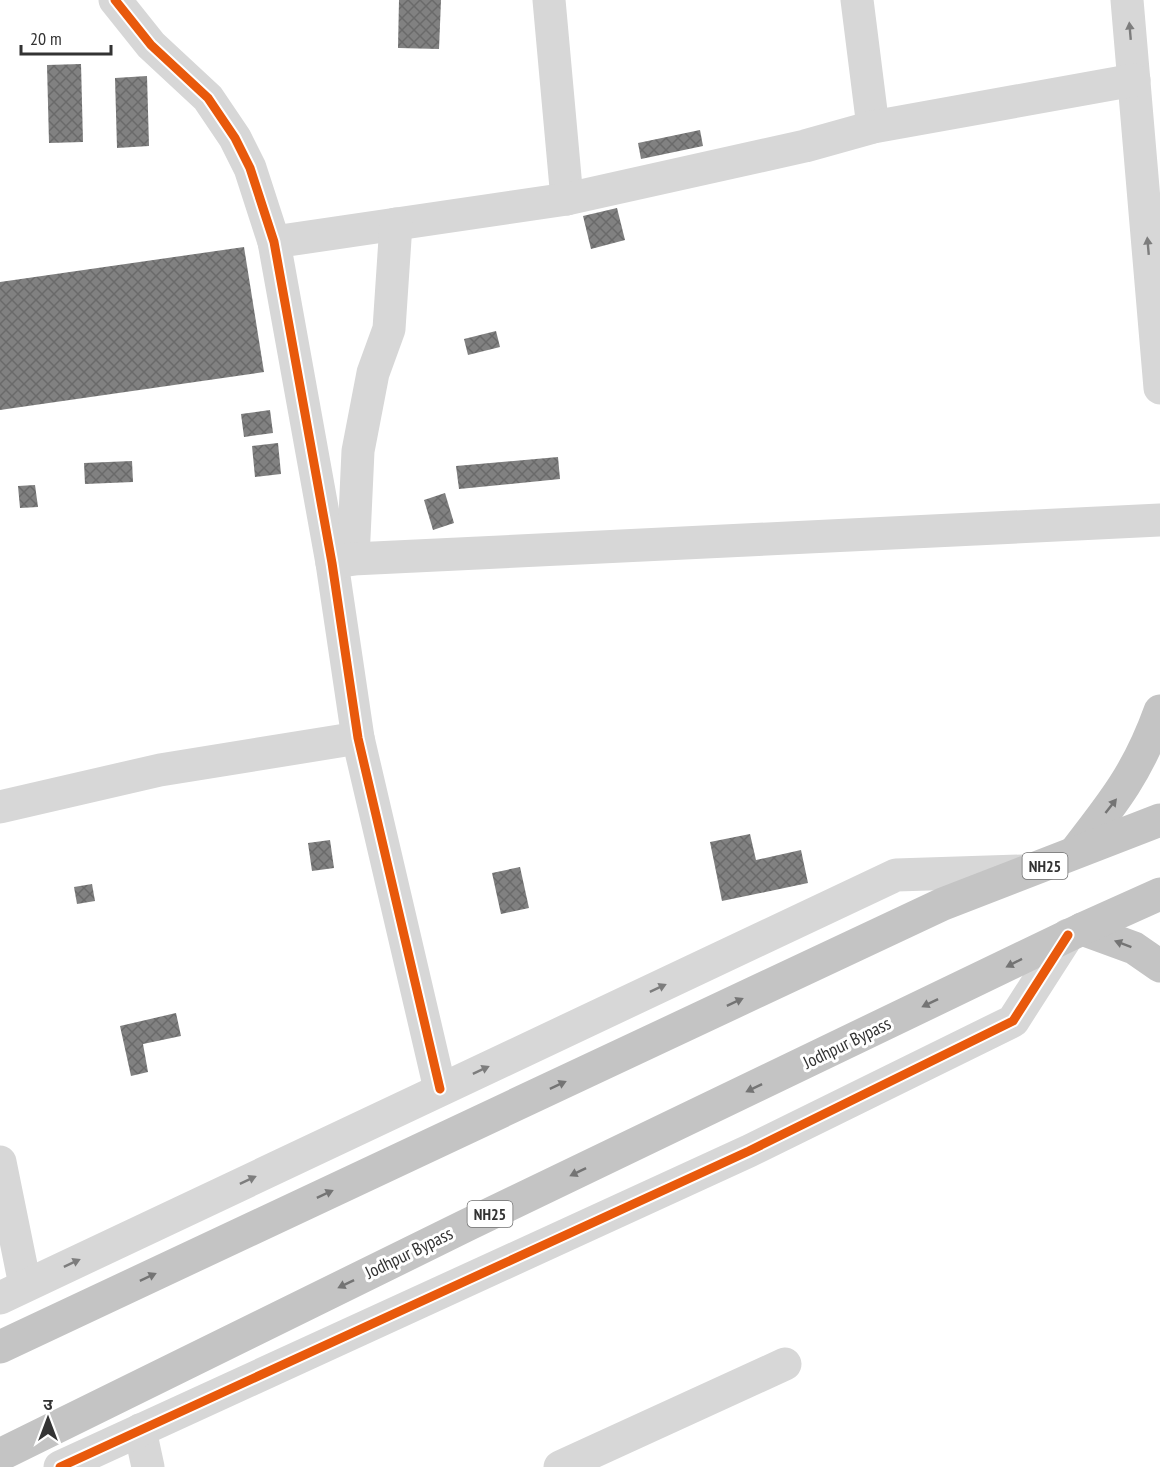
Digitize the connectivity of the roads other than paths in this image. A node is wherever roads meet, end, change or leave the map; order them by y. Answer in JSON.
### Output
{"nodes":[{"id":1,"x":115,"y":0,"type":"edge"},
{"id":2,"x":549,"y":0,"type":"edge"},
{"id":3,"x":857,"y":0,"type":"edge"},
{"id":4,"x":1127,"y":0,"type":"edge"},
{"id":5,"x":1134,"y":80,"type":"junction"},
{"id":6,"x":873,"y":127,"type":"junction"},
{"id":7,"x":567,"y":199,"type":"junction"},
{"id":8,"x":396,"y":224,"type":"junction"},
{"id":9,"x":274,"y":242,"type":"junction"},
{"id":10,"x":1160,"y":388,"type":"edge"},
{"id":11,"x":1160,"y":520,"type":"edge"},
{"id":12,"x":343,"y":561,"type":"junction"},
{"id":13,"x":1160,"y":711,"type":"edge"},
{"id":14,"x":358,"y":738,"type":"junction"},
{"id":15,"x":0,"y":807,"type":"edge"},
{"id":16,"x":1153,"y":822,"type":"edge"},
{"id":17,"x":1075,"y":852,"type":"junction"},
{"id":18,"x":1033,"y":871,"type":"junction"},
{"id":19,"x":1160,"y":894,"type":"edge"},
{"id":20,"x":1075,"y":932,"type":"junction"},
{"id":21,"x":1160,"y":966,"type":"edge"},
{"id":22,"x":440,"y":1089,"type":"junction"},
{"id":23,"x":0,"y":1162,"type":"edge"},
{"id":24,"x":13,"y":1292,"type":"edge"},
{"id":25,"x":0,"y":1347,"type":"edge"},
{"id":26,"x":785,"y":1364,"type":"dead end"},
{"id":27,"x":140,"y":1430,"type":"junction"},
{"id":28,"x":0,"y":1455,"type":"edge"},
{"id":29,"x":60,"y":1467,"type":"edge"},
{"id":30,"x":148,"y":1467,"type":"edge"},
{"id":31,"x":560,"y":1467,"type":"edge"}],
"edges":[{"from":1,"to":9,"type":"street"},
{"from":2,"to":7,"type":"street"},
{"from":3,"to":6,"type":"street"},
{"from":5,"to":4,"type":"street","one_way":true},
{"from":5,"to":6,"type":"street"},
{"from":10,"to":5,"type":"street","one_way":true},
{"from":6,"to":7,"type":"street"},
{"from":7,"to":8,"type":"street"},
{"from":8,"to":9,"type":"street"},
{"from":8,"to":12,"type":"street"},
{"from":9,"to":12,"type":"street"},
{"from":11,"to":12,"type":"street"},
{"from":12,"to":14,"type":"street"},
{"from":17,"to":13,"type":"highway","one_way":true},
{"from":14,"to":15,"type":"street"},
{"from":14,"to":22,"type":"street"},
{"from":16,"to":17,"type":"highway","number":"NH25"},
{"from":17,"to":18,"type":"highway","number":"NH25"},
{"from":22,"to":18,"type":"street","one_way":true},
{"from":25,"to":18,"type":"highway","number":"NH25","one_way":true},
{"from":19,"to":20,"type":"highway","number":"NH25"},
{"from":21,"to":20,"type":"highway","one_way":true},
{"from":20,"to":27,"type":"street"},
{"from":20,"to":28,"type":"highway","name":"Jodhpur Bypass","number":"NH25","one_way":true},
{"from":24,"to":22,"type":"street","one_way":true},
{"from":23,"to":24,"type":"street"},
{"from":26,"to":31,"type":"street"},
{"from":27,"to":29,"type":"street"},
{"from":27,"to":30,"type":"street"}]}
